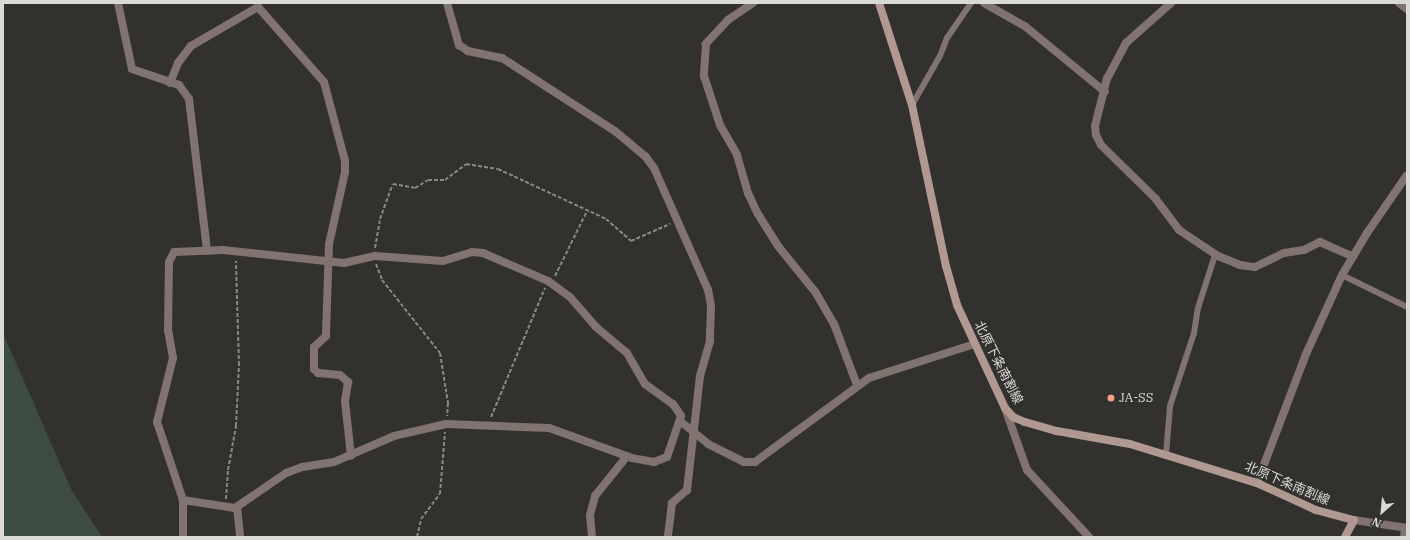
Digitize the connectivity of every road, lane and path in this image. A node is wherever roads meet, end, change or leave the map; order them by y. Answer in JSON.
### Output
{"nodes":[{"id":1,"x":118,"y":3,"type":"edge"},
{"id":2,"x":447,"y":3,"type":"edge"},
{"id":3,"x":753,"y":3,"type":"edge"},
{"id":4,"x":879,"y":3,"type":"edge"},
{"id":5,"x":971,"y":3,"type":"edge"},
{"id":6,"x":984,"y":3,"type":"edge"},
{"id":7,"x":1171,"y":3,"type":"edge"},
{"id":8,"x":1399,"y":3,"type":"edge"},
{"id":9,"x":1407,"y":9,"type":"edge"},
{"id":10,"x":170,"y":83,"type":"junction"},
{"id":11,"x":1105,"y":92,"type":"junction"},
{"id":12,"x":912,"y":105,"type":"junction"},
{"id":13,"x":1407,"y":175,"type":"edge"},
{"id":14,"x":587,"y":211,"type":"junction"},
{"id":15,"x":679,"y":222,"type":"junction"},
{"id":16,"x":207,"y":251,"type":"junction"},
{"id":17,"x":236,"y":251,"type":"junction"},
{"id":18,"x":1215,"y":255,"type":"junction"},
{"id":19,"x":375,"y":256,"type":"junction"},
{"id":20,"x":1353,"y":257,"type":"junction"},
{"id":21,"x":326,"y":263,"type":"junction"},
{"id":22,"x":1342,"y":276,"type":"junction"},
{"id":23,"x":550,"y":282,"type":"junction"},
{"id":24,"x":1407,"y":307,"type":"edge"},
{"id":25,"x":974,"y":344,"type":"junction"},
{"id":26,"x":857,"y":385,"type":"junction"},
{"id":27,"x":1005,"y":408,"type":"junction"},
{"id":28,"x":680,"y":421,"type":"junction"},
{"id":29,"x":446,"y":424,"type":"junction"},
{"id":30,"x":487,"y":425,"type":"junction"},
{"id":31,"x":695,"y":434,"type":"junction"},
{"id":32,"x":1166,"y":454,"type":"junction"},
{"id":33,"x":351,"y":456,"type":"junction"},
{"id":34,"x":627,"y":456,"type":"junction"},
{"id":35,"x":1257,"y":483,"type":"junction"},
{"id":36,"x":183,"y":500,"type":"junction"},
{"id":37,"x":237,"y":507,"type":"junction"},
{"id":38,"x":226,"y":508,"type":"junction"},
{"id":39,"x":1354,"y":520,"type":"junction"},
{"id":40,"x":1406,"y":527,"type":"edge"},
{"id":41,"x":183,"y":537,"type":"edge"},
{"id":42,"x":240,"y":537,"type":"edge"},
{"id":43,"x":417,"y":537,"type":"edge"},
{"id":44,"x":592,"y":537,"type":"edge"},
{"id":45,"x":668,"y":537,"type":"edge"},
{"id":46,"x":1089,"y":537,"type":"edge"},
{"id":47,"x":1345,"y":537,"type":"edge"},
{"id":48,"x":1403,"y":537,"type":"edge"}],
"edges":[{"from":1,"to":10,"type":"street"},
{"from":2,"to":15,"type":"street"},
{"from":3,"to":26,"type":"street"},
{"from":4,"to":12,"type":"main road","name":"北原下条南割線"},
{"from":5,"to":12,"type":"lane"},
{"from":6,"to":11,"type":"street"},
{"from":7,"to":11,"type":"street"},
{"from":8,"to":9,"type":"street"},
{"from":10,"to":16,"type":"street"},
{"from":10,"to":21,"type":"street"},
{"from":11,"to":18,"type":"street"},
{"from":12,"to":25,"type":"main road","name":"北原下条南割線"},
{"from":13,"to":20,"type":"street"},
{"from":14,"to":15,"type":"path"},
{"from":14,"to":19,"type":"path"},
{"from":14,"to":23,"type":"path"},
{"from":15,"to":31,"type":"street"},
{"from":16,"to":17,"type":"street"},
{"from":16,"to":36,"type":"street"},
{"from":17,"to":21,"type":"street"},
{"from":17,"to":38,"type":"path"},
{"from":18,"to":20,"type":"street"},
{"from":18,"to":32,"type":"lane"},
{"from":19,"to":21,"type":"street"},
{"from":19,"to":23,"type":"street"},
{"from":19,"to":29,"type":"path"},
{"from":20,"to":22,"type":"street"},
{"from":21,"to":33,"type":"street"},
{"from":22,"to":24,"type":"lane"},
{"from":22,"to":35,"type":"street"},
{"from":23,"to":28,"type":"street"},
{"from":23,"to":30,"type":"path"},
{"from":25,"to":26,"type":"street"},
{"from":25,"to":27,"type":"main road","name":"北原下条南割線"},
{"from":26,"to":31,"type":"street"},
{"from":27,"to":32,"type":"main road","name":"北原下条南割線"},
{"from":27,"to":46,"type":"street"},
{"from":28,"to":31,"type":"street"},
{"from":28,"to":34,"type":"street"},
{"from":29,"to":30,"type":"street"},
{"from":29,"to":33,"type":"street"},
{"from":29,"to":43,"type":"path"},
{"from":30,"to":34,"type":"street"},
{"from":31,"to":45,"type":"street"},
{"from":32,"to":35,"type":"main road","name":"北原下条南割線"},
{"from":33,"to":37,"type":"street"},
{"from":34,"to":44,"type":"street"},
{"from":35,"to":39,"type":"main road","name":"北原下条南割線"},
{"from":36,"to":38,"type":"street"},
{"from":36,"to":41,"type":"street"},
{"from":37,"to":38,"type":"street"},
{"from":37,"to":42,"type":"street"},
{"from":39,"to":40,"type":"street"},
{"from":39,"to":47,"type":"main road"},
{"from":40,"to":48,"type":"lane"}]}
